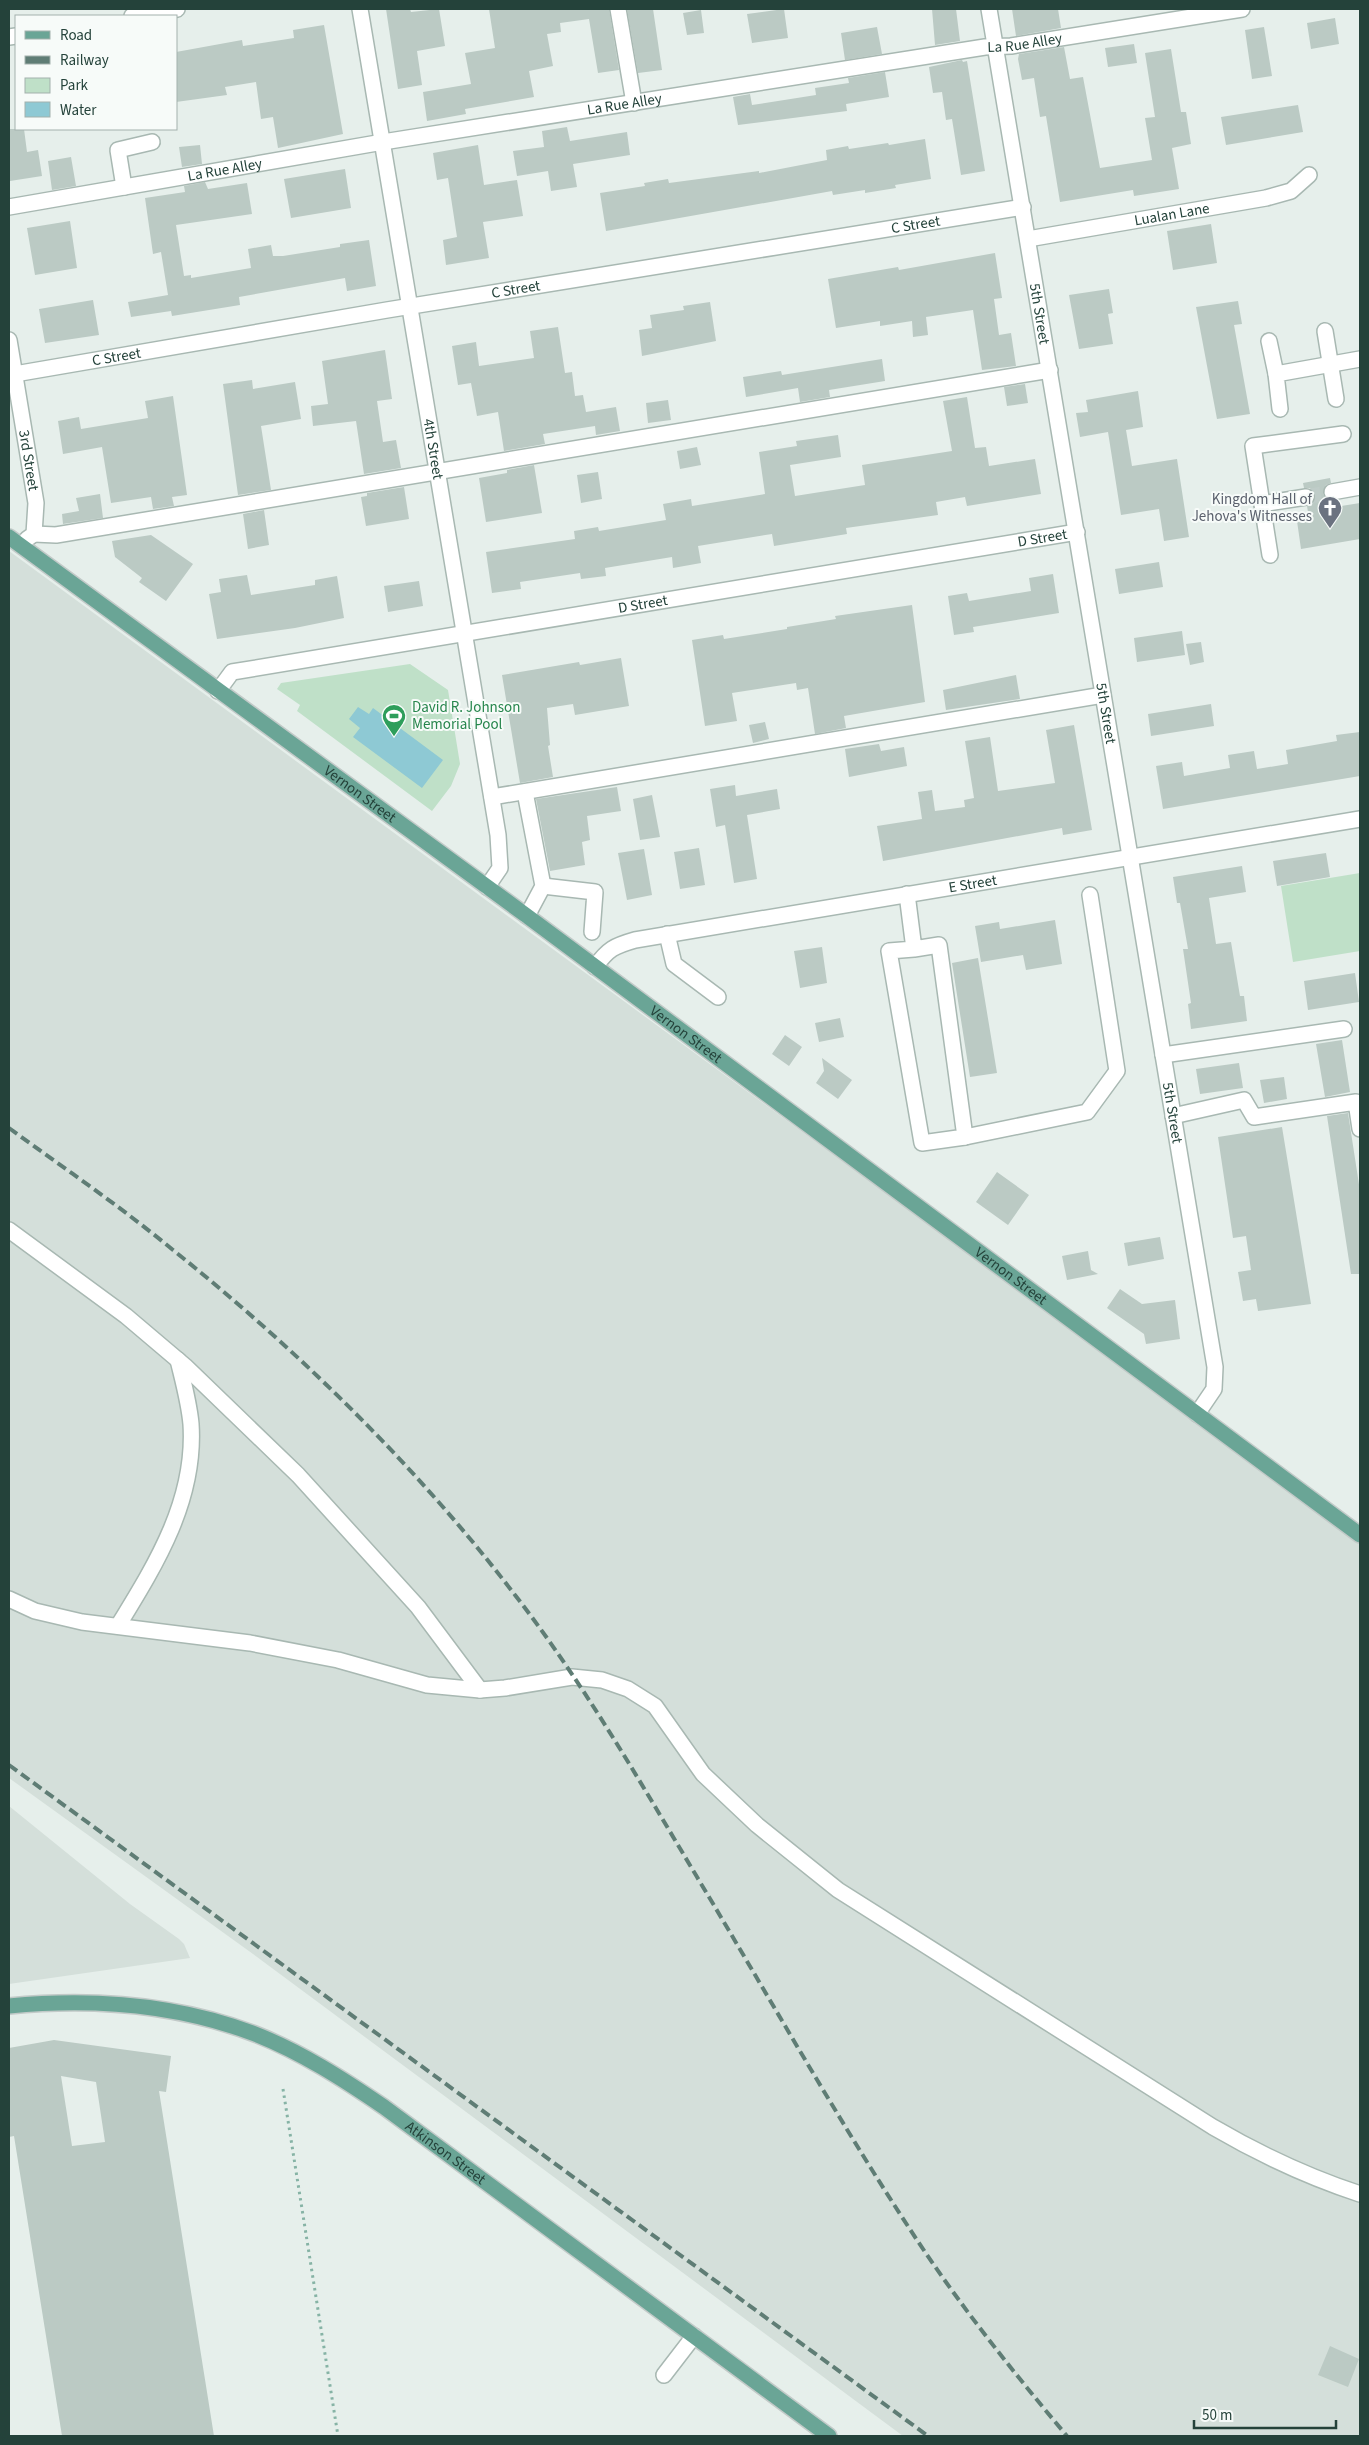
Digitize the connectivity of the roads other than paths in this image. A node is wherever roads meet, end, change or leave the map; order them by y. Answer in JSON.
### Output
{"nodes":[{"id":1,"x":177,"y":9,"type":"edge"},
{"id":2,"x":360,"y":9,"type":"edge"},
{"id":3,"x":618,"y":9,"type":"edge"},
{"id":4,"x":989,"y":9,"type":"edge"},
{"id":5,"x":1242,"y":9,"type":"edge"},
{"id":6,"x":138,"y":15,"type":"edge"},
{"id":7,"x":995,"y":46,"type":"junction"},
{"id":8,"x":634,"y":103,"type":"junction"},
{"id":9,"x":152,"y":142,"type":"dead end"},
{"id":10,"x":383,"y":142,"type":"junction"},
{"id":11,"x":1309,"y":175,"type":"dead end"},
{"id":12,"x":124,"y":188,"type":"junction"},
{"id":13,"x":9,"y":207,"type":"edge"},
{"id":14,"x":1022,"y":207,"type":"junction"},
{"id":15,"x":1028,"y":239,"type":"junction"},
{"id":16,"x":410,"y":307,"type":"junction"},
{"id":17,"x":1325,"y":331,"type":"dead end"},
{"id":18,"x":9,"y":340,"type":"edge"},
{"id":19,"x":1269,"y":341,"type":"dead end"},
{"id":20,"x":1360,"y":358,"type":"edge"},
{"id":21,"x":1330,"y":364,"type":"junction"},
{"id":22,"x":1050,"y":370,"type":"junction"},
{"id":23,"x":1276,"y":374,"type":"junction"},
{"id":24,"x":12,"y":375,"type":"edge"},
{"id":25,"x":1336,"y":399,"type":"dead end"},
{"id":26,"x":1280,"y":409,"type":"dead end"},
{"id":27,"x":1343,"y":434,"type":"dead end"},
{"id":28,"x":437,"y":470,"type":"junction"},
{"id":29,"x":1360,"y":487,"type":"edge"},
{"id":30,"x":1332,"y":492,"type":"tunnel mouth"},
{"id":31,"x":1306,"y":497,"type":"tunnel mouth"},
{"id":32,"x":1262,"y":504,"type":"junction"},
{"id":33,"x":1077,"y":532,"type":"junction"},
{"id":34,"x":34,"y":534,"type":"junction"},
{"id":35,"x":14,"y":540,"type":"edge"},
{"id":36,"x":1270,"y":555,"type":"dead end"},
{"id":37,"x":466,"y":634,"type":"junction"},
{"id":38,"x":218,"y":691,"type":"junction"},
{"id":39,"x":1103,"y":695,"type":"junction"},
{"id":40,"x":525,"y":792,"type":"junction"},
{"id":41,"x":492,"y":797,"type":"junction"},
{"id":42,"x":1360,"y":819,"type":"edge"},
{"id":43,"x":1129,"y":857,"type":"junction"},
{"id":44,"x":543,"y":886,"type":"junction"},
{"id":45,"x":487,"y":887,"type":"junction"},
{"id":46,"x":907,"y":894,"type":"junction"},
{"id":47,"x":1090,"y":895,"type":"dead end"},
{"id":48,"x":526,"y":916,"type":"junction"},
{"id":49,"x":592,"y":932,"type":"dead end"},
{"id":50,"x":667,"y":934,"type":"junction"},
{"id":51,"x":914,"y":949,"type":"junction"},
{"id":52,"x":595,"y":967,"type":"junction"},
{"id":53,"x":718,"y":998,"type":"dead end"},
{"id":54,"x":1344,"y":1029,"type":"dead end"},
{"id":55,"x":1163,"y":1055,"type":"junction"},
{"id":56,"x":1173,"y":1116,"type":"junction"},
{"id":57,"x":1360,"y":1120,"type":"edge"},
{"id":58,"x":964,"y":1137,"type":"junction"},
{"id":59,"x":9,"y":1230,"type":"edge"},
{"id":60,"x":178,"y":1360,"type":"junction"},
{"id":61,"x":1197,"y":1414,"type":"junction"},
{"id":62,"x":1360,"y":1535,"type":"edge"},
{"id":63,"x":9,"y":1598,"type":"edge"},
{"id":64,"x":118,"y":1626,"type":"junction"},
{"id":65,"x":480,"y":1690,"type":"junction"},
{"id":66,"x":9,"y":2006,"type":"edge"},
{"id":67,"x":1360,"y":2194,"type":"edge"},
{"id":68,"x":694,"y":2336,"type":"junction"},
{"id":69,"x":664,"y":2374,"type":"dead end"},
{"id":70,"x":829,"y":2436,"type":"edge"}],
"edges":[{"from":1,"to":6,"type":"street"},
{"from":2,"to":10,"type":"street","name":"4th Street"},
{"from":3,"to":8,"type":"street"},
{"from":4,"to":7,"type":"street","name":"5th Street"},
{"from":5,"to":7,"type":"street","name":"La Rue Alley"},
{"from":7,"to":8,"type":"street","name":"La Rue Alley"},
{"from":7,"to":14,"type":"street","name":"5th Street"},
{"from":8,"to":10,"type":"street","name":"La Rue Alley"},
{"from":9,"to":12,"type":"street"},
{"from":10,"to":12,"type":"street","name":"La Rue Alley"},
{"from":10,"to":16,"type":"street","name":"4th Street"},
{"from":11,"to":15,"type":"street","name":"Lualan Lane"},
{"from":12,"to":13,"type":"street","name":"La Rue Alley"},
{"from":14,"to":15,"type":"street","name":"5th Street"},
{"from":14,"to":16,"type":"street","name":"C Street"},
{"from":15,"to":22,"type":"street","name":"5th Street"},
{"from":16,"to":24,"type":"street","name":"C Street"},
{"from":16,"to":28,"type":"street","name":"4th Street"},
{"from":17,"to":21,"type":"street"},
{"from":18,"to":24,"type":"street","name":"3rd Street"},
{"from":19,"to":23,"type":"street"},
{"from":20,"to":21,"type":"street"},
{"from":21,"to":23,"type":"street"},
{"from":21,"to":25,"type":"street"},
{"from":22,"to":28,"type":"street"},
{"from":22,"to":33,"type":"street","name":"5th Street"},
{"from":23,"to":26,"type":"street"},
{"from":24,"to":34,"type":"street","name":"3rd Street"},
{"from":27,"to":32,"type":"street"},
{"from":28,"to":34,"type":"street"},
{"from":28,"to":37,"type":"street","name":"4th Street"},
{"from":29,"to":30,"type":"street"},
{"from":31,"to":32,"type":"street"},
{"from":32,"to":36,"type":"street"},
{"from":33,"to":37,"type":"street","name":"D Street"},
{"from":33,"to":39,"type":"street","name":"5th Street"},
{"from":34,"to":35,"type":"street"},
{"from":35,"to":38,"type":"main road","name":"Vernon Street"},
{"from":37,"to":38,"type":"street","name":"D Street"},
{"from":37,"to":41,"type":"street","name":"4th Street"},
{"from":38,"to":45,"type":"main road","name":"Vernon Street"},
{"from":39,"to":40,"type":"street"},
{"from":39,"to":43,"type":"street","name":"5th Street"},
{"from":40,"to":41,"type":"street"},
{"from":40,"to":44,"type":"street"},
{"from":41,"to":45,"type":"street","name":"4th Street"},
{"from":42,"to":43,"type":"street","name":"E Street"},
{"from":43,"to":46,"type":"street","name":"E Street"},
{"from":43,"to":55,"type":"street","name":"5th Street"},
{"from":44,"to":48,"type":"street"},
{"from":44,"to":49,"type":"street"},
{"from":45,"to":48,"type":"main road","name":"Vernon Street"},
{"from":46,"to":50,"type":"street","name":"E Street"},
{"from":46,"to":51,"type":"street"},
{"from":47,"to":58,"type":"street"},
{"from":48,"to":52,"type":"main road","name":"Vernon Street"},
{"from":50,"to":52,"type":"street","name":"E Street"},
{"from":50,"to":53,"type":"street"},
{"from":51,"to":58,"type":"street"},
{"from":51,"to":58,"type":"street"},
{"from":52,"to":61,"type":"main road","name":"Vernon Street"},
{"from":54,"to":55,"type":"street"},
{"from":55,"to":56,"type":"street","name":"5th Street"},
{"from":56,"to":57,"type":"street"},
{"from":56,"to":61,"type":"street","name":"5th Street"},
{"from":59,"to":60,"type":"street"},
{"from":60,"to":64,"type":"street"},
{"from":60,"to":65,"type":"street"},
{"from":61,"to":62,"type":"main road","name":"Vernon Street"},
{"from":63,"to":64,"type":"street"},
{"from":64,"to":65,"type":"street"},
{"from":65,"to":67,"type":"street"},
{"from":66,"to":68,"type":"main road","name":"Atkinson Street"},
{"from":68,"to":69,"type":"street"},
{"from":68,"to":70,"type":"main road","name":"Atkinson Street"}]}
